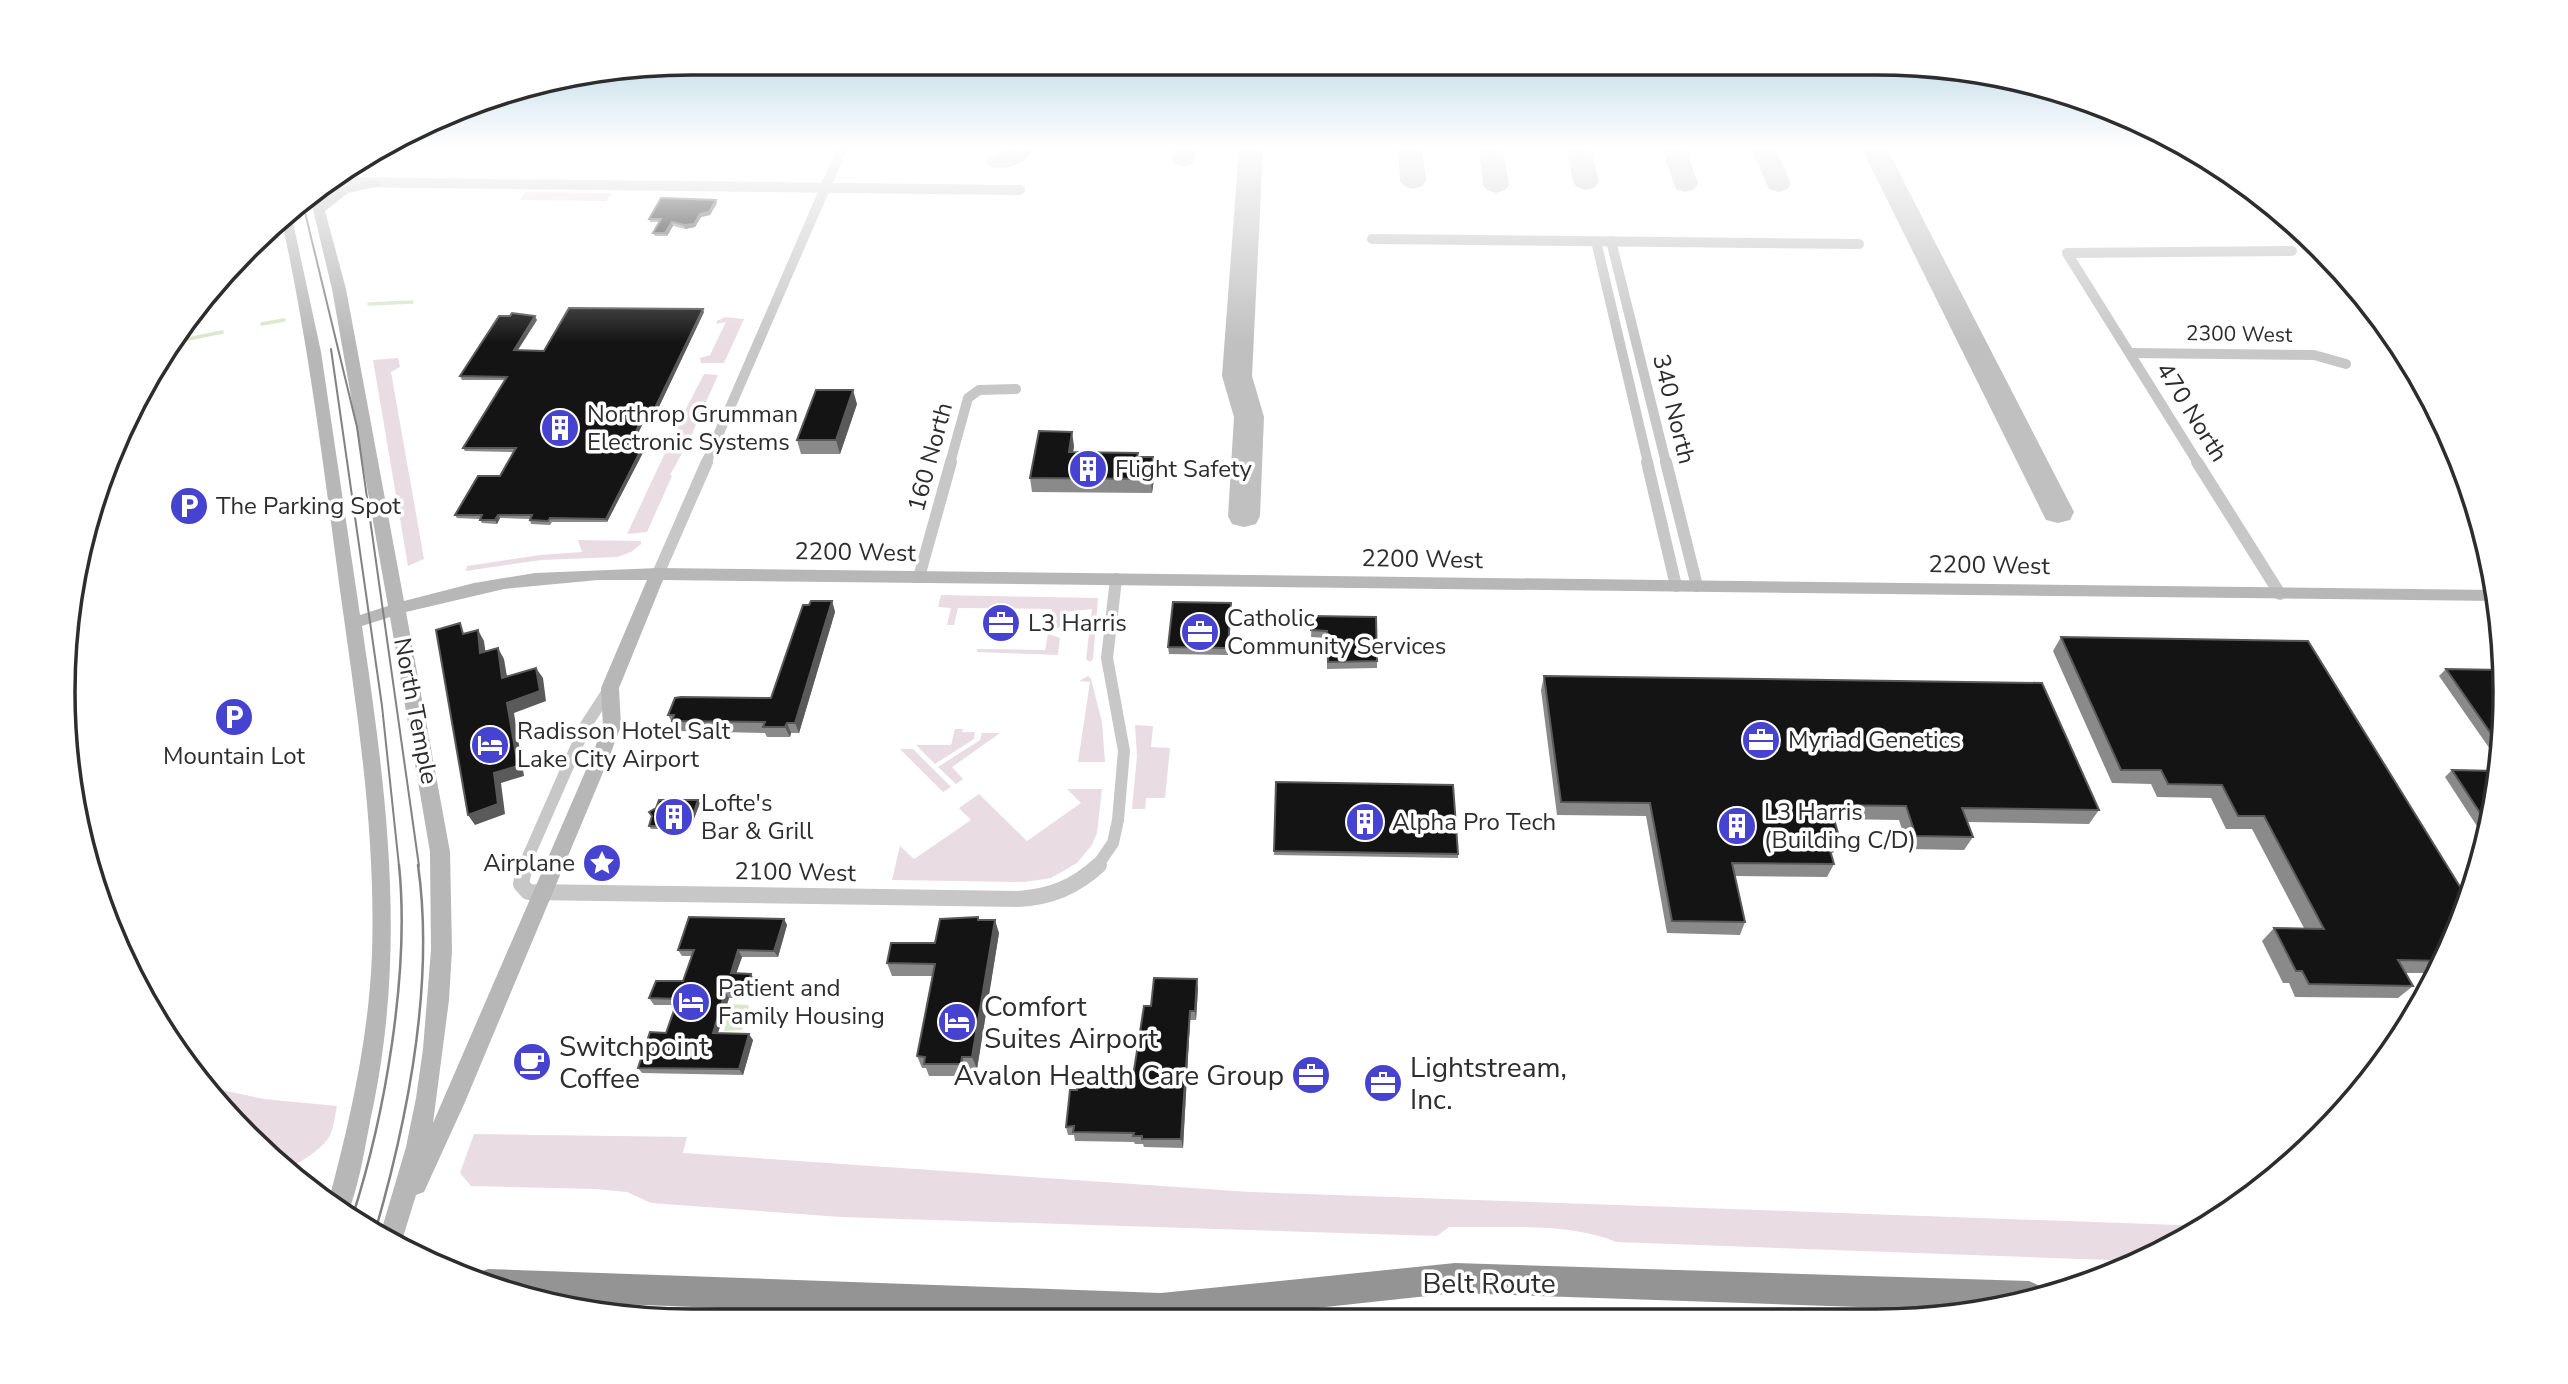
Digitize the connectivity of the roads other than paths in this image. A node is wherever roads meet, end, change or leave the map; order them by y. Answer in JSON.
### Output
{"nodes":[{"id":1,"x":320,"y":214,"type":"edge"},
{"id":2,"x":814,"y":214,"type":"edge"},
{"id":3,"x":289,"y":225,"type":"edge"},
{"id":4,"x":1372,"y":239,"type":"dead end"},
{"id":5,"x":1596,"y":241,"type":"junction"},
{"id":6,"x":1611,"y":241,"type":"junction"},
{"id":7,"x":1859,"y":244,"type":"dead end"},
{"id":8,"x":2292,"y":251,"type":"dead end"},
{"id":9,"x":2067,"y":253,"type":"joint"},
{"id":10,"x":2131,"y":353,"type":"junction"},
{"id":11,"x":2346,"y":364,"type":"dead end"},
{"id":12,"x":1016,"y":389,"type":"dead end"},
{"id":13,"x":658,"y":574,"type":"junction"},
{"id":14,"x":919,"y":577,"type":"junction"},
{"id":15,"x":1116,"y":579,"type":"junction"},
{"id":16,"x":1676,"y":586,"type":"junction"},
{"id":17,"x":1697,"y":586,"type":"junction"},
{"id":18,"x":2280,"y":593,"type":"junction"},
{"id":19,"x":2485,"y":596,"type":"edge"},
{"id":20,"x":397,"y":608,"type":"junction"},
{"id":21,"x":353,"y":623,"type":"junction"},
{"id":22,"x":543,"y":892,"type":"junction"},
{"id":23,"x":341,"y":1199,"type":"edge"},
{"id":24,"x":393,"y":1231,"type":"edge"},
{"id":25,"x":394,"y":1231,"type":"edge"},
{"id":26,"x":524,"y":1285,"type":"edge"},
{"id":27,"x":2000,"y":1296,"type":"edge"},
{"id":28,"x":1161,"y":1309,"type":"edge"},
{"id":29,"x":1161,"y":1309,"type":"edge"}],
"edges":[{"from":1,"to":20,"type":"main road","name":"North Temple"},
{"from":2,"to":13,"type":"street","name":"North Temple"},
{"from":3,"to":21,"type":"main road","name":"North Temple"},
{"from":4,"to":5,"type":"street"},
{"from":5,"to":6,"type":"street"},
{"from":5,"to":16,"type":"street","name":"340 North"},
{"from":6,"to":7,"type":"street"},
{"from":6,"to":17,"type":"street","name":"340 North"},
{"from":8,"to":9,"type":"street"},
{"from":9,"to":10,"type":"street","name":"470 North"},
{"from":10,"to":11,"type":"street","name":"2300 West"},
{"from":10,"to":18,"type":"street","name":"470 North"},
{"from":12,"to":14,"type":"street","name":"160 North"},
{"from":13,"to":14,"type":"main road","name":"2200 West"},
{"from":13,"to":20,"type":"main road","name":"2200 West"},
{"from":13,"to":22,"type":"main road","name":"North Temple"},
{"from":14,"to":15,"type":"main road","name":"2200 West"},
{"from":15,"to":16,"type":"main road","name":"2200 West"},
{"from":15,"to":22,"type":"street","name":"2100 West"},
{"from":16,"to":17,"type":"main road","name":"2200 West"},
{"from":17,"to":18,"type":"main road","name":"2200 West"},
{"from":18,"to":19,"type":"main road","name":"2200 West"},
{"from":20,"to":21,"type":"main road","name":"2200 West"},
{"from":20,"to":24,"type":"main road","name":"North Temple"},
{"from":21,"to":23,"type":"main road","name":"North Temple"},
{"from":22,"to":25,"type":"main road","name":"North Temple"},
{"from":26,"to":29,"type":"highway","name":"Belt Route"},
{"from":27,"to":28,"type":"highway","name":"Belt Route"}]}
